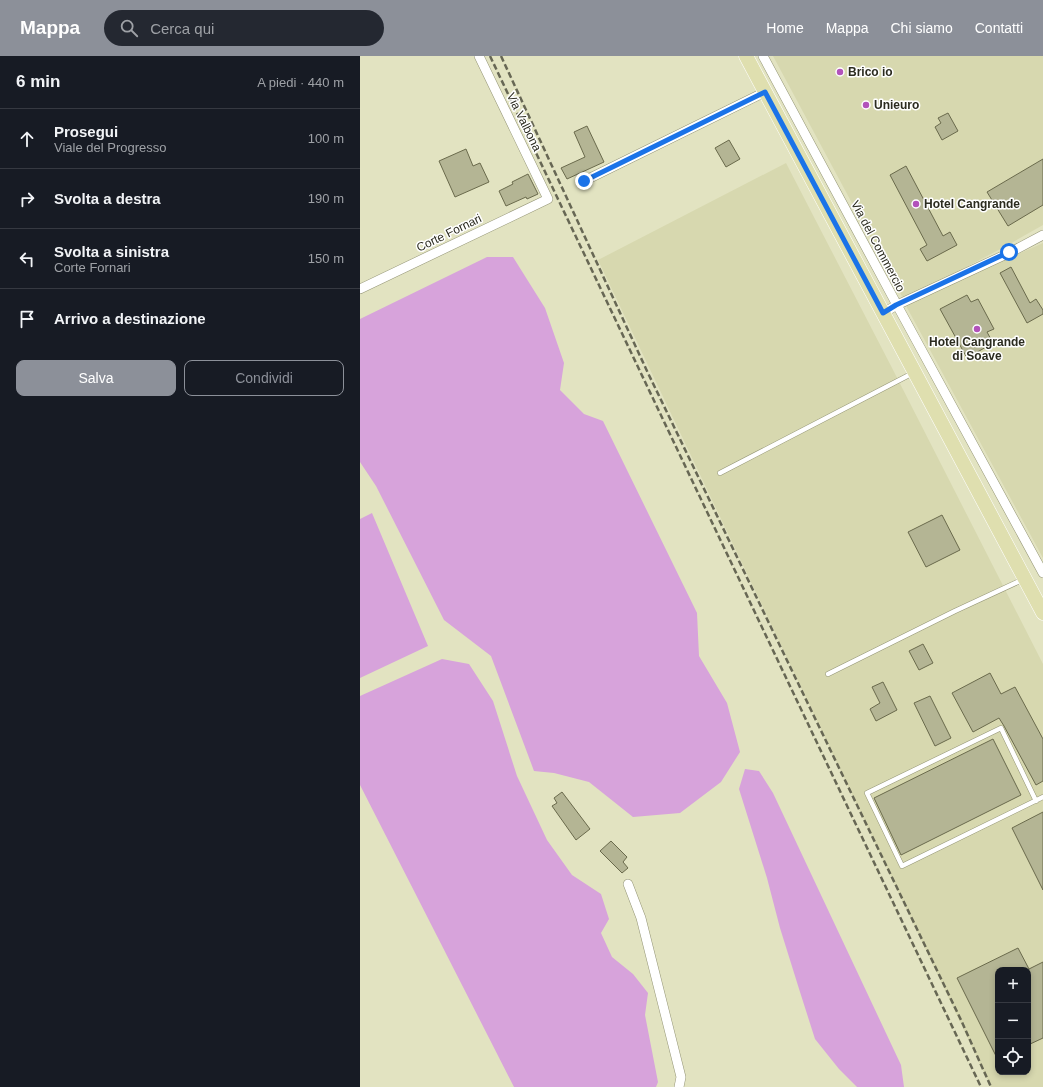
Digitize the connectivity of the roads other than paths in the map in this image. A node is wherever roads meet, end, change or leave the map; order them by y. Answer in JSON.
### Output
{"nodes":[{"id":1,"x":479,"y":56,"type":"edge"},
{"id":2,"x":746,"y":56,"type":"edge"},
{"id":3,"x":763,"y":56,"type":"edge"},
{"id":4,"x":765,"y":92,"type":"junction"},
{"id":5,"x":584,"y":181,"type":"dead end"},
{"id":6,"x":548,"y":199,"type":"joint"},
{"id":7,"x":1043,"y":235,"type":"edge"},
{"id":8,"x":360,"y":289,"type":"edge"},
{"id":9,"x":896,"y":305,"type":"junction"},
{"id":10,"x":883,"y":313,"type":"junction"},
{"id":11,"x":914,"y":372,"type":"junction"},
{"id":12,"x":720,"y":473,"type":"dead end"},
{"id":13,"x":1043,"y":573,"type":"edge"},
{"id":14,"x":1024,"y":579,"type":"junction"},
{"id":15,"x":1043,"y":614,"type":"edge"},
{"id":16,"x":828,"y":674,"type":"dead end"},
{"id":17,"x":1043,"y":797,"type":"edge"},
{"id":18,"x":1036,"y":801,"type":"junction"},
{"id":19,"x":628,"y":884,"type":"dead end"},
{"id":20,"x":679,"y":1087,"type":"edge"}],
"edges":[{"from":1,"to":6,"type":"street","name":"Via Valbona"},
{"from":2,"to":4,"type":"main road"},
{"from":3,"to":9,"type":"street","name":"Via del Commercio"},
{"from":4,"to":5,"type":"street"},
{"from":4,"to":10,"type":"main road"},
{"from":6,"to":8,"type":"street","name":"Corte Fornari"},
{"from":7,"to":9,"type":"street"},
{"from":9,"to":10,"type":"street"},
{"from":9,"to":13,"type":"street","name":"Via del Commercio"},
{"from":10,"to":11,"type":"main road"},
{"from":11,"to":12,"type":"lane"},
{"from":11,"to":14,"type":"main road"},
{"from":14,"to":15,"type":"main road"},
{"from":14,"to":16,"type":"lane"},
{"from":17,"to":18,"type":"lane"},
{"from":18,"to":18,"type":"lane"},
{"from":19,"to":20,"type":"street"}]}
